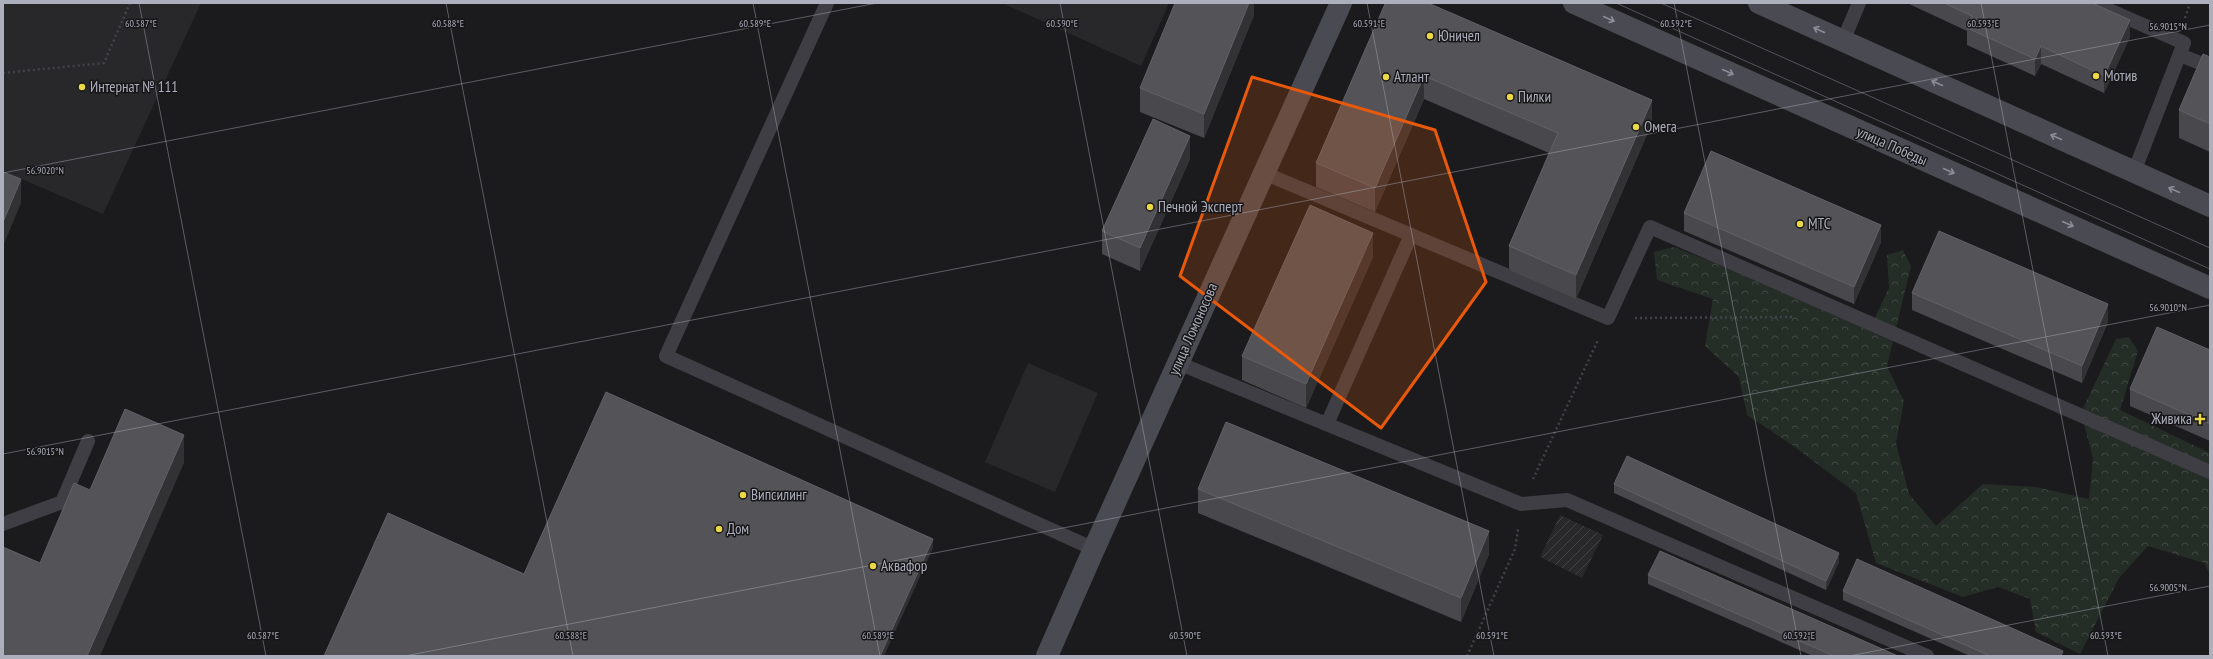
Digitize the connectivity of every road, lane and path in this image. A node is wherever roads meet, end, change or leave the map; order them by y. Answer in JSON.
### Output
{"nodes":[{"id":1,"x":130,"y":3,"type":"edge"},
{"id":2,"x":827,"y":3,"type":"edge"},
{"id":3,"x":1341,"y":3,"type":"edge"},
{"id":4,"x":1574,"y":3,"type":"edge"},
{"id":5,"x":1759,"y":3,"type":"edge"},
{"id":6,"x":1859,"y":3,"type":"edge"},
{"id":7,"x":2092,"y":3,"type":"edge"},
{"id":8,"x":1843,"y":41,"type":"junction"},
{"id":9,"x":2180,"y":55,"type":"junction"},
{"id":10,"x":2210,"y":67,"type":"edge"},
{"id":11,"x":3,"y":72,"type":"edge"},
{"id":12,"x":2134,"y":172,"type":"junction"},
{"id":13,"x":1264,"y":173,"type":"junction"},
{"id":14,"x":2210,"y":206,"type":"edge"},
{"id":15,"x":1411,"y":235,"type":"junction"},
{"id":16,"x":2210,"y":288,"type":"edge"},
{"id":17,"x":1799,"y":317,"type":"dead end"},
{"id":18,"x":1608,"y":318,"type":"junction"},
{"id":19,"x":1178,"y":363,"type":"junction"},
{"id":20,"x":1327,"y":424,"type":"junction"},
{"id":21,"x":88,"y":442,"type":"dead end"},
{"id":22,"x":2210,"y":472,"type":"edge"},
{"id":23,"x":3,"y":524,"type":"edge"},
{"id":24,"x":1094,"y":548,"type":"junction"},
{"id":25,"x":1048,"y":656,"type":"edge"},
{"id":26,"x":1927,"y":656,"type":"edge"}],
"edges":[{"from":1,"to":11,"type":"path"},
{"from":2,"to":24,"type":"lane"},
{"from":3,"to":13,"type":"main road","name":"улица Ломоносова"},
{"from":4,"to":16,"type":"main road","name":"улица Победы","one_way":true},
{"from":8,"to":5,"type":"main road","one_way":true},
{"from":6,"to":8,"type":"lane"},
{"from":7,"to":9,"type":"lane"},
{"from":12,"to":8,"type":"main road","one_way":true},
{"from":9,"to":10,"type":"lane"},
{"from":9,"to":12,"type":"lane"},
{"from":14,"to":12,"type":"main road","one_way":true},
{"from":13,"to":15,"type":"lane"},
{"from":13,"to":19,"type":"main road","name":"улица Ломоносова"},
{"from":15,"to":18,"type":"lane"},
{"from":15,"to":20,"type":"lane"},
{"from":17,"to":18,"type":"path"},
{"from":18,"to":22,"type":"lane"},
{"from":19,"to":20,"type":"lane"},
{"from":19,"to":24,"type":"main road","name":"улица Ломоносова"},
{"from":20,"to":26,"type":"lane"},
{"from":21,"to":23,"type":"lane"},
{"from":24,"to":25,"type":"main road","name":"улица Ломоносова"}]}
